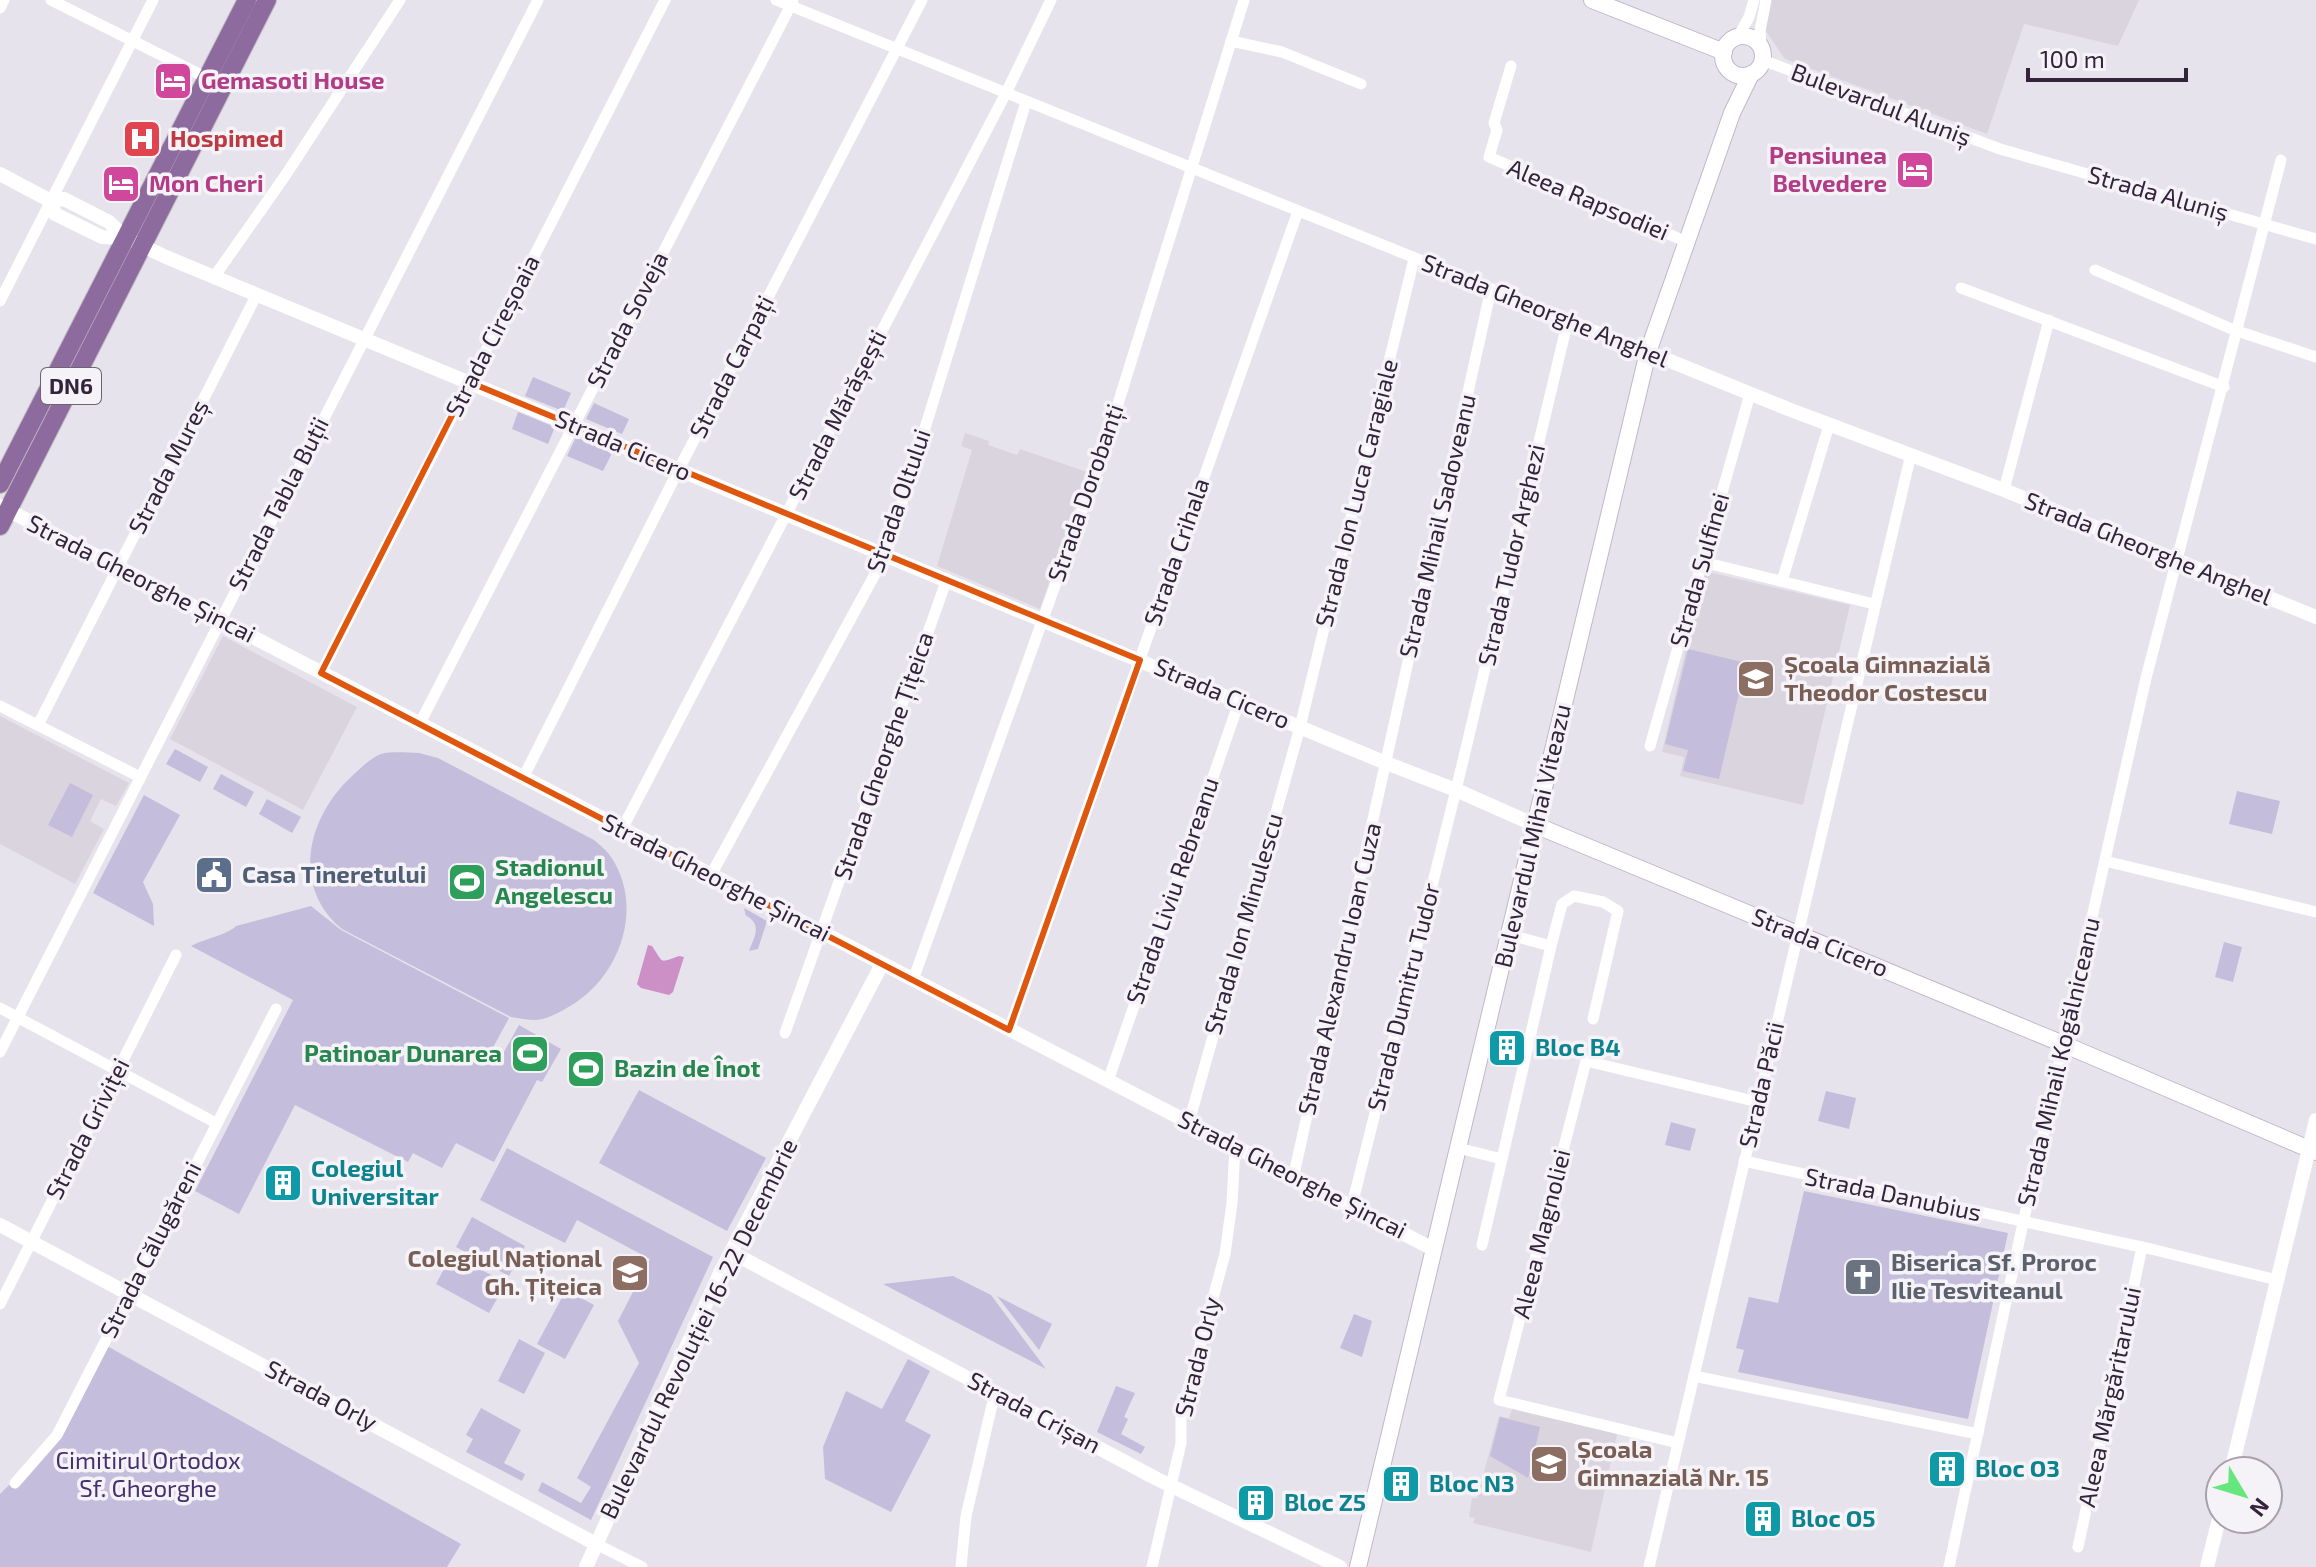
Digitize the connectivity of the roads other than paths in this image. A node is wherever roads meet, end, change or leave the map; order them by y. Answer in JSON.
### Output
{"nodes":[{"id":1,"x":4,"y":0,"type":"edge"},
{"id":2,"x":51,"y":0,"type":"edge"},
{"id":3,"x":153,"y":0,"type":"edge"},
{"id":4,"x":247,"y":0,"type":"edge"},
{"id":5,"x":267,"y":0,"type":"edge"},
{"id":6,"x":400,"y":0,"type":"edge"},
{"id":7,"x":538,"y":0,"type":"edge"},
{"id":8,"x":665,"y":0,"type":"edge"},
{"id":9,"x":776,"y":0,"type":"edge"},
{"id":10,"x":922,"y":0,"type":"edge"},
{"id":11,"x":1051,"y":0,"type":"edge"},
{"id":12,"x":1244,"y":0,"type":"edge"},
{"id":13,"x":1592,"y":0,"type":"edge"},
{"id":14,"x":1754,"y":0,"type":"edge"},
{"id":15,"x":1766,"y":0,"type":"edge"},
{"id":16,"x":792,"y":3,"type":"edge"},
{"id":17,"x":0,"y":8,"type":"edge"},
{"id":18,"x":1738,"y":37,"type":"junction"},
{"id":19,"x":132,"y":41,"type":"junction"},
{"id":20,"x":1231,"y":41,"type":"junction"},
{"id":21,"x":897,"y":49,"type":"junction"},
{"id":22,"x":1762,"y":54,"type":"junction"},
{"id":23,"x":1726,"y":60,"type":"junction"},
{"id":24,"x":1511,"y":66,"type":"dead end"},
{"id":25,"x":1751,"y":74,"type":"junction"},
{"id":26,"x":207,"y":78,"type":"junction"},
{"id":27,"x":1361,"y":84,"type":"dead end"},
{"id":28,"x":1006,"y":93,"type":"junction"},
{"id":29,"x":1026,"y":102,"type":"junction"},
{"id":30,"x":1732,"y":113,"type":"junction"},
{"id":31,"x":2000,"y":149,"type":"joint"},
{"id":32,"x":2281,"y":160,"type":"dead end"},
{"id":33,"x":1190,"y":168,"type":"junction"},
{"id":34,"x":0,"y":174,"type":"edge"},
{"id":35,"x":51,"y":201,"type":"junction"},
{"id":36,"x":1298,"y":211,"type":"junction"},
{"id":37,"x":2264,"y":224,"type":"junction"},
{"id":38,"x":2316,"y":239,"type":"edge"},
{"id":39,"x":135,"y":242,"type":"junction"},
{"id":40,"x":1687,"y":242,"type":"junction"},
{"id":41,"x":1414,"y":259,"type":"junction"},
{"id":42,"x":2095,"y":270,"type":"dead end"},
{"id":43,"x":214,"y":277,"type":"junction"},
{"id":44,"x":1961,"y":288,"type":"dead end"},
{"id":45,"x":1491,"y":289,"type":"junction"},
{"id":46,"x":257,"y":294,"type":"junction"},
{"id":47,"x":0,"y":301,"type":"edge"},
{"id":48,"x":1568,"y":320,"type":"junction"},
{"id":49,"x":2049,"y":320,"type":"junction"},
{"id":50,"x":2234,"y":330,"type":"junction"},
{"id":51,"x":365,"y":339,"type":"junction"},
{"id":52,"x":1648,"y":352,"type":"junction"},
{"id":53,"x":2316,"y":357,"type":"edge"},
{"id":54,"x":469,"y":382,"type":"junction"},
{"id":55,"x":2224,"y":387,"type":"junction"},
{"id":56,"x":1750,"y":394,"type":"junction"},
{"id":57,"x":1829,"y":425,"type":"junction"},
{"id":58,"x":574,"y":426,"type":"junction"},
{"id":59,"x":1911,"y":454,"type":"junction"},
{"id":60,"x":679,"y":469,"type":"junction"},
{"id":61,"x":0,"y":484,"type":"edge"},
{"id":62,"x":2004,"y":490,"type":"junction"},
{"id":63,"x":3,"y":514,"type":"edge"},
{"id":64,"x":787,"y":514,"type":"junction"},
{"id":65,"x":886,"y":554,"type":"junction"},
{"id":66,"x":2178,"y":560,"type":"junction"},
{"id":67,"x":1703,"y":562,"type":"junction"},
{"id":68,"x":118,"y":568,"type":"junction"},
{"id":69,"x":947,"y":579,"type":"junction"},
{"id":70,"x":1782,"y":581,"type":"junction"},
{"id":71,"x":1874,"y":604,"type":"junction"},
{"id":72,"x":2316,"y":617,"type":"edge"},
{"id":73,"x":1042,"y":619,"type":"junction"},
{"id":74,"x":220,"y":620,"type":"junction"},
{"id":75,"x":1140,"y":660,"type":"junction"},
{"id":76,"x":321,"y":673,"type":"junction"},
{"id":77,"x":1239,"y":702,"type":"junction"},
{"id":78,"x":0,"y":706,"type":"edge"},
{"id":79,"x":38,"y":725,"type":"junction"},
{"id":80,"x":419,"y":725,"type":"junction"},
{"id":81,"x":1300,"y":727,"type":"junction"},
{"id":82,"x":1650,"y":746,"type":"dead end"},
{"id":83,"x":1386,"y":763,"type":"junction"},
{"id":84,"x":140,"y":777,"type":"junction"},
{"id":85,"x":523,"y":778,"type":"junction"},
{"id":86,"x":1456,"y":790,"type":"junction"},
{"id":87,"x":1535,"y":825,"type":"junction"},
{"id":88,"x":622,"y":829,"type":"junction"},
{"id":89,"x":2105,"y":861,"type":"junction"},
{"id":90,"x":711,"y":875,"type":"junction"},
{"id":91,"x":2316,"y":912,"type":"edge"},
{"id":92,"x":822,"y":932,"type":"junction"},
{"id":93,"x":1797,"y":934,"type":"junction"},
{"id":94,"x":1510,"y":935,"type":"junction"},
{"id":95,"x":1551,"y":946,"type":"junction"},
{"id":96,"x":176,"y":955,"type":"dead end"},
{"id":97,"x":882,"y":964,"type":"junction"},
{"id":98,"x":913,"y":980,"type":"junction"},
{"id":99,"x":0,"y":1008,"type":"edge"},
{"id":100,"x":276,"y":1009,"type":"dead end"},
{"id":101,"x":18,"y":1017,"type":"junction"},
{"id":102,"x":1593,"y":1019,"type":"dead end"},
{"id":103,"x":1009,"y":1030,"type":"junction"},
{"id":104,"x":785,"y":1033,"type":"dead end"},
{"id":105,"x":2063,"y":1044,"type":"junction"},
{"id":106,"x":0,"y":1052,"type":"edge"},
{"id":107,"x":118,"y":1071,"type":"junction"},
{"id":108,"x":1108,"y":1081,"type":"junction"},
{"id":109,"x":1758,"y":1102,"type":"junction"},
{"id":110,"x":2316,"y":1120,"type":"edge"},
{"id":111,"x":1189,"y":1122,"type":"junction"},
{"id":112,"x":216,"y":1123,"type":"junction"},
{"id":113,"x":1235,"y":1146,"type":"junction"},
{"id":114,"x":1458,"y":1148,"type":"junction"},
{"id":115,"x":2312,"y":1151,"type":"edge"},
{"id":116,"x":1502,"y":1159,"type":"junction"},
{"id":117,"x":1744,"y":1161,"type":"junction"},
{"id":118,"x":1294,"y":1174,"type":"junction"},
{"id":119,"x":1352,"y":1205,"type":"junction"},
{"id":120,"x":2023,"y":1223,"type":"junction"},
{"id":121,"x":0,"y":1225,"type":"edge"},
{"id":122,"x":31,"y":1242,"type":"junction"},
{"id":123,"x":1482,"y":1245,"type":"dead end"},
{"id":124,"x":2142,"y":1247,"type":"junction"},
{"id":125,"x":1433,"y":1249,"type":"junction"},
{"id":126,"x":731,"y":1252,"type":"junction"},
{"id":127,"x":2277,"y":1280,"type":"junction"},
{"id":128,"x":129,"y":1293,"type":"junction"},
{"id":129,"x":0,"y":1304,"type":"edge"},
{"id":130,"x":1694,"y":1376,"type":"junction"},
{"id":131,"x":998,"y":1394,"type":"junction"},
{"id":132,"x":1978,"y":1434,"type":"junction"},
{"id":133,"x":1678,"y":1443,"type":"junction"},
{"id":134,"x":2235,"y":1455,"type":"edge"},
{"id":135,"x":15,"y":1483,"type":"dead end"},
{"id":136,"x":1169,"y":1485,"type":"junction"},
{"id":137,"x":2215,"y":1535,"type":"edge"},
{"id":138,"x":596,"y":1544,"type":"junction"},
{"id":139,"x":2078,"y":1547,"type":"dead end"},
{"id":140,"x":586,"y":1567,"type":"edge"},
{"id":141,"x":642,"y":1567,"type":"edge"},
{"id":142,"x":961,"y":1567,"type":"edge"},
{"id":143,"x":1152,"y":1567,"type":"edge"},
{"id":144,"x":1340,"y":1567,"type":"edge"},
{"id":145,"x":1358,"y":1567,"type":"edge"},
{"id":146,"x":1649,"y":1567,"type":"edge"},
{"id":147,"x":1949,"y":1567,"type":"edge"},
{"id":148,"x":2207,"y":1567,"type":"edge"}],
"edges":[{"from":1,"to":17,"type":"street"},
{"from":2,"to":19,"type":"street"},
{"from":3,"to":19,"type":"street"},
{"from":4,"to":26,"type":"main road","number":"DN6"},
{"from":5,"to":39,"type":"main road","number":"DN6"},
{"from":6,"to":43,"type":"street"},
{"from":7,"to":51,"type":"street","name":"Strada Tabla Buții"},
{"from":8,"to":54,"type":"street","name":"Strada Cireșoaia"},
{"from":9,"to":16,"type":"street","name":"Strada Gheorghe Anghel"},
{"from":10,"to":21,"type":"street","name":"Strada Carpați"},
{"from":11,"to":28,"type":"street","name":"Strada Mărășești"},
{"from":12,"to":20,"type":"street","name":"Strada Dorobanți"},
{"from":13,"to":23,"type":"main road"},
{"from":14,"to":18,"type":"street"},
{"from":15,"to":22,"type":"street"},
{"from":16,"to":21,"type":"street","name":"Strada Gheorghe Anghel"},
{"from":16,"to":58,"type":"street","name":"Strada Soveja"},
{"from":18,"to":22,"type":"main road"},
{"from":18,"to":23,"type":"main road"},
{"from":19,"to":26,"type":"street"},
{"from":19,"to":35,"type":"street"},
{"from":20,"to":27,"type":"street"},
{"from":20,"to":33,"type":"street","name":"Strada Dorobanți"},
{"from":21,"to":28,"type":"street","name":"Strada Gheorghe Anghel"},
{"from":21,"to":60,"type":"street","name":"Strada Carpați"},
{"from":22,"to":25,"type":"main road","name":"Bulevardul Mihai Viteazu"},
{"from":22,"to":31,"type":"street","name":"Bulevardul Aluniș"},
{"from":23,"to":25,"type":"main road"},
{"from":23,"to":30,"type":"main road","name":"Bulevardul Mihai Viteazu"},
{"from":24,"to":40,"type":"street","name":"Aleea Rapsodiei"},
{"from":25,"to":30,"type":"main road","name":"Bulevardul Mihai Viteazu"},
{"from":26,"to":39,"type":"main road","number":"DN6"},
{"from":28,"to":29,"type":"street","name":"Strada Gheorghe Anghel"},
{"from":28,"to":64,"type":"street","name":"Strada Mărășești"},
{"from":29,"to":33,"type":"street","name":"Strada Gheorghe Anghel"},
{"from":29,"to":65,"type":"street","name":"Strada Oltului"},
{"from":30,"to":40,"type":"main road","name":"Bulevardul Mihai Viteazu"},
{"from":31,"to":37,"type":"street","name":"Strada Aluniș"},
{"from":32,"to":37,"type":"street","name":"Strada Mihail Kogălniceanu"},
{"from":33,"to":36,"type":"street","name":"Strada Gheorghe Anghel"},
{"from":33,"to":73,"type":"street","name":"Strada Dorobanți"},
{"from":34,"to":35,"type":"street","name":"Strada Cicero"},
{"from":35,"to":39,"type":"street","name":"Strada Cicero"},
{"from":35,"to":47,"type":"street"},
{"from":36,"to":41,"type":"street","name":"Strada Gheorghe Anghel"},
{"from":36,"to":75,"type":"street","name":"Strada Crihala"},
{"from":37,"to":38,"type":"street","name":"Strada Aluniș"},
{"from":37,"to":50,"type":"street","name":"Strada Mihail Kogălniceanu"},
{"from":39,"to":43,"type":"street","name":"Strada Cicero"},
{"from":39,"to":61,"type":"main road","number":"DN6"},
{"from":39,"to":63,"type":"main road","number":"DN6"},
{"from":40,"to":52,"type":"main road","name":"Bulevardul Mihai Viteazu"},
{"from":41,"to":45,"type":"street","name":"Strada Gheorghe Anghel"},
{"from":41,"to":81,"type":"street","name":"Strada Ion Luca Caragiale"},
{"from":42,"to":50,"type":"street"},
{"from":43,"to":46,"type":"street","name":"Strada Cicero"},
{"from":44,"to":49,"type":"street"},
{"from":45,"to":48,"type":"street","name":"Strada Gheorghe Anghel"},
{"from":45,"to":83,"type":"street","name":"Strada Mihail Sadoveanu"},
{"from":46,"to":51,"type":"street","name":"Strada Cicero"},
{"from":46,"to":68,"type":"street","name":"Strada Mureș"},
{"from":48,"to":52,"type":"street","name":"Strada Gheorghe Anghel"},
{"from":48,"to":86,"type":"street","name":"Strada Tudor Arghezi"},
{"from":49,"to":55,"type":"street"},
{"from":49,"to":62,"type":"street"},
{"from":50,"to":53,"type":"street"},
{"from":50,"to":55,"type":"street","name":"Strada Mihail Kogălniceanu"},
{"from":51,"to":54,"type":"street","name":"Strada Cicero"},
{"from":51,"to":74,"type":"street","name":"Strada Tabla Buții"},
{"from":52,"to":56,"type":"street","name":"Strada Gheorghe Anghel"},
{"from":52,"to":87,"type":"main road","name":"Bulevardul Mihai Viteazu"},
{"from":54,"to":58,"type":"street","name":"Strada Cicero"},
{"from":54,"to":76,"type":"street","name":"Strada Cireșoaia"},
{"from":55,"to":66,"type":"street","name":"Strada Mihail Kogălniceanu"},
{"from":56,"to":57,"type":"street","name":"Strada Gheorghe Anghel"},
{"from":56,"to":67,"type":"street","name":"Strada Sulfinei"},
{"from":57,"to":59,"type":"street","name":"Strada Gheorghe Anghel"},
{"from":57,"to":70,"type":"street"},
{"from":58,"to":60,"type":"street","name":"Strada Cicero"},
{"from":58,"to":80,"type":"street","name":"Strada Soveja"},
{"from":59,"to":62,"type":"street","name":"Strada Gheorghe Anghel"},
{"from":59,"to":71,"type":"street","name":"Strada Păcii"},
{"from":60,"to":64,"type":"street","name":"Strada Cicero"},
{"from":60,"to":85,"type":"street","name":"Strada Carpați"},
{"from":62,"to":66,"type":"street","name":"Strada Gheorghe Anghel"},
{"from":63,"to":68,"type":"street","name":"Strada Gheorghe Șincai"},
{"from":64,"to":65,"type":"street","name":"Strada Cicero"},
{"from":64,"to":88,"type":"street","name":"Strada Mărășești"},
{"from":65,"to":69,"type":"street","name":"Strada Cicero"},
{"from":65,"to":90,"type":"street","name":"Strada Oltului"},
{"from":66,"to":72,"type":"street","name":"Strada Gheorghe Anghel"},
{"from":66,"to":89,"type":"street","name":"Strada Mihail Kogălniceanu"},
{"from":67,"to":70,"type":"street"},
{"from":67,"to":82,"type":"street","name":"Strada Sulfinei"},
{"from":68,"to":74,"type":"street","name":"Strada Gheorghe Șincai"},
{"from":68,"to":79,"type":"street","name":"Strada Mureș"},
{"from":69,"to":73,"type":"street","name":"Strada Cicero"},
{"from":69,"to":92,"type":"street","name":"Strada Gheorghe Țițeica"},
{"from":70,"to":71,"type":"street"},
{"from":71,"to":93,"type":"street","name":"Strada Păcii"},
{"from":73,"to":75,"type":"street","name":"Strada Cicero"},
{"from":73,"to":98,"type":"street","name":"Strada Dorobanți"},
{"from":74,"to":76,"type":"street","name":"Strada Gheorghe Șincai"},
{"from":74,"to":84,"type":"street","name":"Strada Tabla Buții"},
{"from":75,"to":77,"type":"street","name":"Strada Cicero"},
{"from":75,"to":103,"type":"street","name":"Strada Crihala"},
{"from":76,"to":80,"type":"street","name":"Strada Gheorghe Șincai"},
{"from":77,"to":81,"type":"street","name":"Strada Cicero"},
{"from":77,"to":108,"type":"street","name":"Strada Liviu Rebreanu"},
{"from":78,"to":79,"type":"street"},
{"from":79,"to":84,"type":"street"},
{"from":80,"to":85,"type":"street","name":"Strada Gheorghe Șincai"},
{"from":81,"to":83,"type":"street","name":"Strada Cicero"},
{"from":81,"to":111,"type":"street","name":"Strada Ion Minulescu"},
{"from":83,"to":86,"type":"street","name":"Strada Cicero"},
{"from":83,"to":118,"type":"street","name":"Strada Alexandru Ioan Cuza"},
{"from":84,"to":101,"type":"street","name":"Strada Tabla Buții"},
{"from":85,"to":88,"type":"street","name":"Strada Gheorghe Șincai"},
{"from":86,"to":87,"type":"street","name":"Strada Cicero"},
{"from":86,"to":119,"type":"street","name":"Strada Dumitru Tudor"},
{"from":87,"to":93,"type":"main road","name":"Strada Cicero"},
{"from":87,"to":94,"type":"main road","name":"Bulevardul Mihai Viteazu"},
{"from":88,"to":90,"type":"street","name":"Strada Gheorghe Șincai"},
{"from":89,"to":91,"type":"street"},
{"from":89,"to":105,"type":"street","name":"Strada Mihail Kogălniceanu"},
{"from":90,"to":92,"type":"street","name":"Strada Gheorghe Șincai"},
{"from":92,"to":97,"type":"street","name":"Strada Gheorghe Șincai"},
{"from":92,"to":104,"type":"street","name":"Strada Gheorghe Țițeica"},
{"from":93,"to":105,"type":"main road","name":"Strada Cicero"},
{"from":93,"to":109,"type":"street","name":"Strada Păcii"},
{"from":94,"to":95,"type":"street"},
{"from":94,"to":114,"type":"main road","name":"Bulevardul Mihai Viteazu"},
{"from":95,"to":102,"type":"street"},
{"from":95,"to":116,"type":"street"},
{"from":96,"to":107,"type":"street","name":"Strada Griviței"},
{"from":97,"to":98,"type":"street","name":"Strada Gheorghe Șincai"},
{"from":97,"to":126,"type":"street","name":"Bulevardul Revoluției 16-22 Decembrie"},
{"from":98,"to":103,"type":"street","name":"Strada Gheorghe Șincai"},
{"from":99,"to":101,"type":"street"},
{"from":100,"to":112,"type":"street","name":"Strada Călugăreni"},
{"from":101,"to":106,"type":"street","name":"Strada Tabla Buții"},
{"from":101,"to":107,"type":"street"},
{"from":103,"to":108,"type":"street","name":"Strada Gheorghe Șincai"},
{"from":105,"to":115,"type":"main road","name":"Strada Cicero"},
{"from":105,"to":120,"type":"street","name":"Strada Mihail Kogălniceanu"},
{"from":107,"to":112,"type":"street"},
{"from":107,"to":122,"type":"street","name":"Strada Griviței"},
{"from":108,"to":111,"type":"street","name":"Strada Gheorghe Șincai"},
{"from":109,"to":117,"type":"street","name":"Strada Păcii"},
{"from":109,"to":133,"type":"street","name":"Aleea Magnoliei"},
{"from":110,"to":115,"type":"street"},
{"from":111,"to":113,"type":"street","name":"Strada Gheorghe Șincai"},
{"from":112,"to":128,"type":"street","name":"Strada Călugăreni"},
{"from":113,"to":118,"type":"street","name":"Strada Gheorghe Șincai"},
{"from":113,"to":136,"type":"street","name":"Strada Orly"},
{"from":114,"to":116,"type":"street"},
{"from":114,"to":125,"type":"main road","name":"Bulevardul Mihai Viteazu"},
{"from":115,"to":127,"type":"street"},
{"from":116,"to":123,"type":"street"},
{"from":117,"to":120,"type":"street","name":"Strada Danubius"},
{"from":117,"to":130,"type":"street","name":"Strada Păcii"},
{"from":118,"to":119,"type":"street","name":"Strada Gheorghe Șincai"},
{"from":119,"to":125,"type":"street","name":"Strada Gheorghe Șincai"},
{"from":120,"to":124,"type":"street","name":"Strada Danubius"},
{"from":120,"to":132,"type":"street","name":"Strada Mihail Kogălniceanu"},
{"from":121,"to":122,"type":"street","name":"Strada Orly"},
{"from":122,"to":128,"type":"street","name":"Strada Orly"},
{"from":122,"to":129,"type":"street","name":"Strada Griviței"},
{"from":124,"to":127,"type":"street","name":"Strada Danubius"},
{"from":124,"to":139,"type":"street","name":"Aleea Mărgăritarului"},
{"from":125,"to":145,"type":"main road","name":"Bulevardul Mihai Viteazu"},
{"from":126,"to":131,"type":"street","name":"Strada Crișan"},
{"from":126,"to":138,"type":"street","name":"Bulevardul Revoluției 16-22 Decembrie"},
{"from":127,"to":134,"type":"street"},
{"from":128,"to":135,"type":"street","name":"Strada Călugăreni"},
{"from":128,"to":138,"type":"street","name":"Strada Orly"},
{"from":130,"to":132,"type":"street"},
{"from":130,"to":133,"type":"street","name":"Strada Păcii"},
{"from":131,"to":136,"type":"street","name":"Strada Crișan"},
{"from":131,"to":142,"type":"street"},
{"from":132,"to":147,"type":"street","name":"Strada Mihail Kogălniceanu"},
{"from":133,"to":146,"type":"street","name":"Strada Păcii"},
{"from":136,"to":143,"type":"street","name":"Strada Orly"},
{"from":136,"to":144,"type":"street","name":"Strada Crișan"},
{"from":137,"to":148,"type":"street"},
{"from":138,"to":140,"type":"street","name":"Bulevardul Revoluției 16-22 Decembrie"},
{"from":138,"to":141,"type":"street","name":"Strada Orly"}]}
